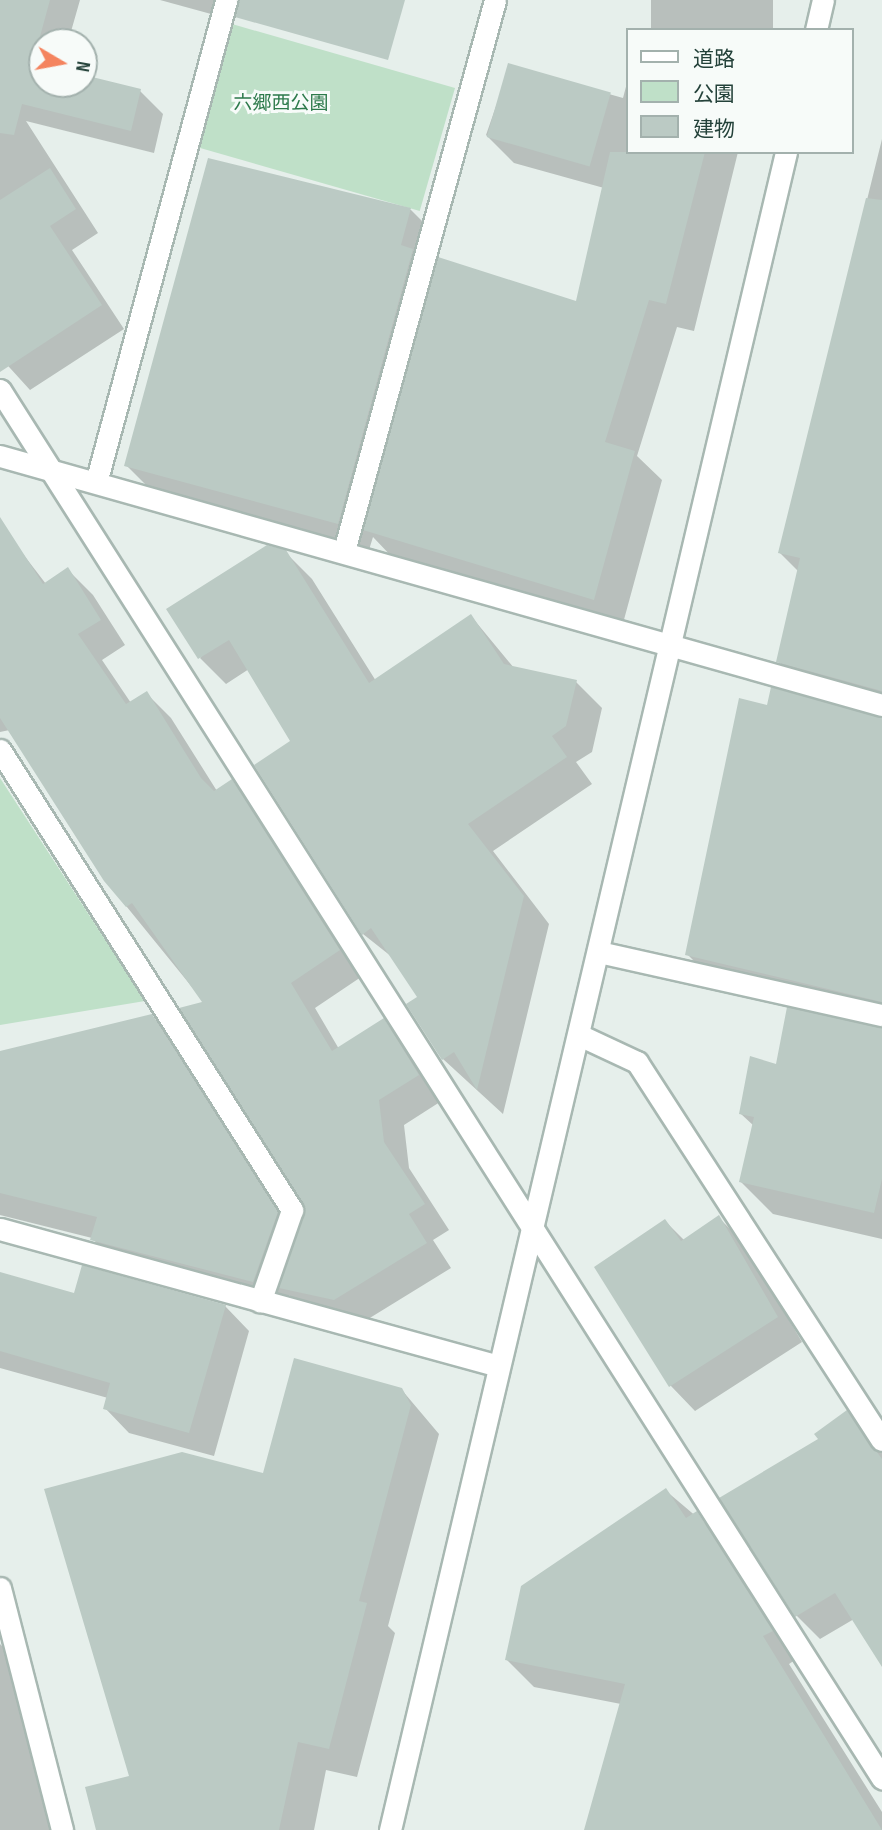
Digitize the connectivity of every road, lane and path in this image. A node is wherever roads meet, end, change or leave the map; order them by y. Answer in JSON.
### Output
{"nodes":[{"id":1,"x":226,"y":0,"type":"edge"},
{"id":2,"x":495,"y":0,"type":"edge"},
{"id":3,"x":823,"y":0,"type":"edge"},
{"id":4,"x":816,"y":28,"type":"edge"},
{"id":5,"x":786,"y":154,"type":"edge"},
{"id":6,"x":0,"y":390,"type":"edge"},
{"id":7,"x":0,"y":456,"type":"edge"},
{"id":8,"x":53,"y":471,"type":"junction"},
{"id":9,"x":97,"y":479,"type":"junction"},
{"id":10,"x":344,"y":551,"type":"junction"},
{"id":11,"x":667,"y":643,"type":"junction"},
{"id":12,"x":882,"y":705,"type":"edge"},
{"id":13,"x":0,"y":750,"type":"edge"},
{"id":14,"x":599,"y":952,"type":"junction"},
{"id":15,"x":882,"y":1015,"type":"edge"},
{"id":16,"x":579,"y":1035,"type":"junction"},
{"id":17,"x":0,"y":1229,"type":"edge"},
{"id":18,"x":534,"y":1233,"type":"junction"},
{"id":19,"x":260,"y":1302,"type":"junction"},
{"id":20,"x":499,"y":1366,"type":"junction"},
{"id":21,"x":882,"y":1440,"type":"edge"},
{"id":22,"x":0,"y":1588,"type":"edge"},
{"id":23,"x":882,"y":1779,"type":"edge"},
{"id":24,"x":62,"y":1830,"type":"edge"},
{"id":25,"x":390,"y":1830,"type":"edge"}],
"edges":[{"from":1,"to":9,"type":"street"},
{"from":2,"to":10,"type":"street"},
{"from":3,"to":4,"type":"street"},
{"from":5,"to":11,"type":"street"},
{"from":6,"to":8,"type":"street"},
{"from":7,"to":8,"type":"street"},
{"from":8,"to":9,"type":"street"},
{"from":8,"to":18,"type":"street"},
{"from":9,"to":10,"type":"street"},
{"from":10,"to":11,"type":"street"},
{"from":11,"to":12,"type":"street"},
{"from":11,"to":14,"type":"street"},
{"from":13,"to":19,"type":"street"},
{"from":14,"to":15,"type":"street"},
{"from":14,"to":16,"type":"street"},
{"from":16,"to":18,"type":"street"},
{"from":16,"to":21,"type":"street"},
{"from":17,"to":19,"type":"street"},
{"from":18,"to":20,"type":"street"},
{"from":18,"to":23,"type":"street"},
{"from":19,"to":20,"type":"street"},
{"from":20,"to":25,"type":"street"},
{"from":22,"to":24,"type":"street"}]}
